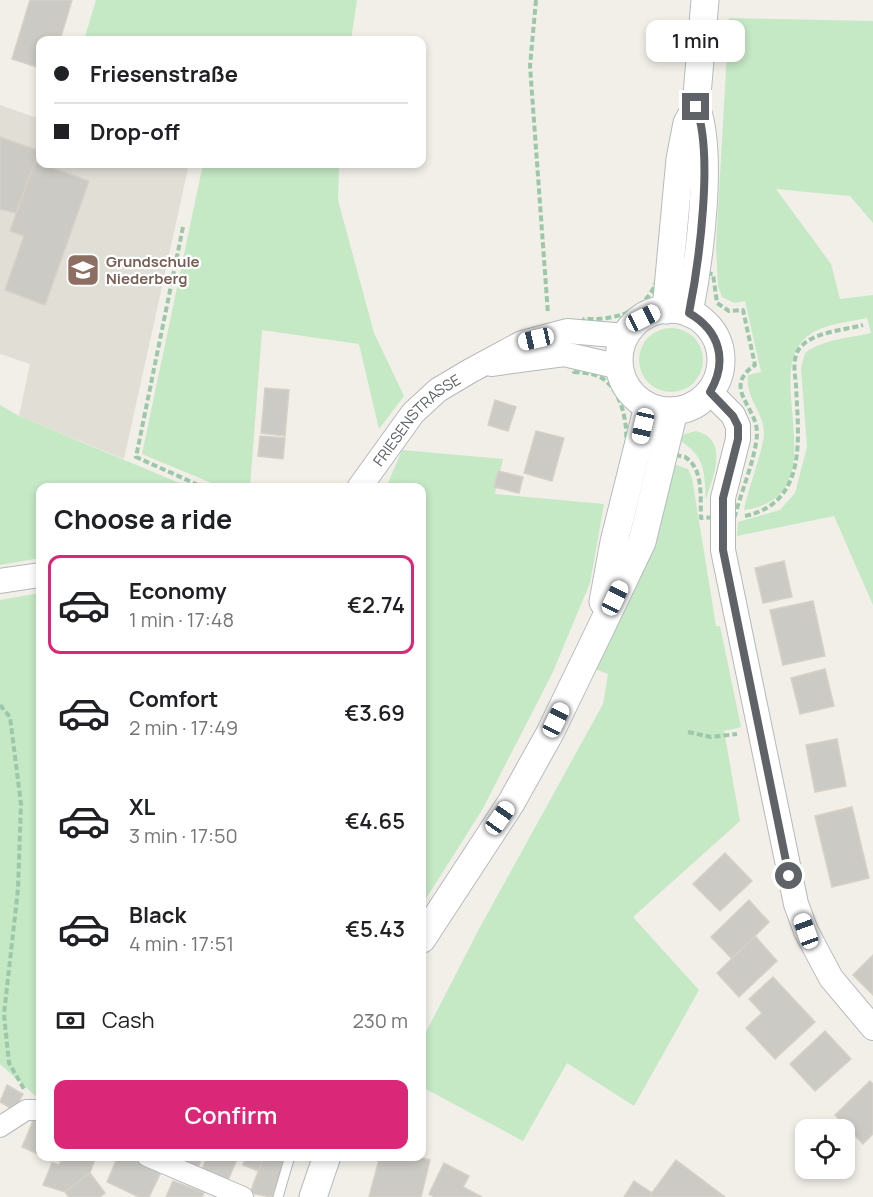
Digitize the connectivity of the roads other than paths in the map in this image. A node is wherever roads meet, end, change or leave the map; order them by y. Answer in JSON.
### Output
{"nodes":[{"id":1,"x":705,"y":0,"type":"edge"},
{"id":2,"x":678,"y":311,"type":"junction"},
{"id":3,"x":626,"y":336,"type":"junction"},
{"id":4,"x":486,"y":364,"type":"junction"},
{"id":5,"x":620,"y":367,"type":"junction"},
{"id":6,"x":710,"y":392,"type":"junction"},
{"id":7,"x":648,"y":406,"type":"junction"},
{"id":8,"x":674,"y":411,"type":"junction"},
{"id":9,"x":363,"y":483,"type":"edge"},
{"id":10,"x":36,"y":576,"type":"edge"},
{"id":11,"x":0,"y":581,"type":"edge"},
{"id":12,"x":597,"y":636,"type":"junction"},
{"id":13,"x":426,"y":933,"type":"edge"},
{"id":14,"x":873,"y":1028,"type":"edge"},
{"id":15,"x":36,"y":1109,"type":"edge"},
{"id":16,"x":0,"y":1126,"type":"edge"},
{"id":17,"x":159,"y":1161,"type":"edge"},
{"id":18,"x":289,"y":1161,"type":"edge"},
{"id":19,"x":325,"y":1161,"type":"edge"},
{"id":20,"x":243,"y":1197,"type":"edge"},
{"id":21,"x":278,"y":1197,"type":"edge"},
{"id":22,"x":313,"y":1197,"type":"edge"}],
"edges":[{"from":1,"to":2,"type":"main road"},
{"from":2,"to":3,"type":"main road"},
{"from":2,"to":6,"type":"main road"},
{"from":3,"to":4,"type":"street","name":"FRIESENSTRASSE"},
{"from":3,"to":5,"type":"main road"},
{"from":4,"to":5,"type":"street","name":"FRIESENSTRASSE"},
{"from":4,"to":9,"type":"street","name":"FRIESENSTRASSE"},
{"from":5,"to":7,"type":"main road"},
{"from":6,"to":8,"type":"main road"},
{"from":6,"to":14,"type":"street"},
{"from":7,"to":8,"type":"main road"},
{"from":7,"to":12,"type":"main road"},
{"from":8,"to":12,"type":"main road"},
{"from":10,"to":11,"type":"street"},
{"from":12,"to":13,"type":"main road"},
{"from":15,"to":16,"type":"street"},
{"from":17,"to":20,"type":"street"},
{"from":18,"to":21,"type":"lane"},
{"from":19,"to":22,"type":"main road"}]}
